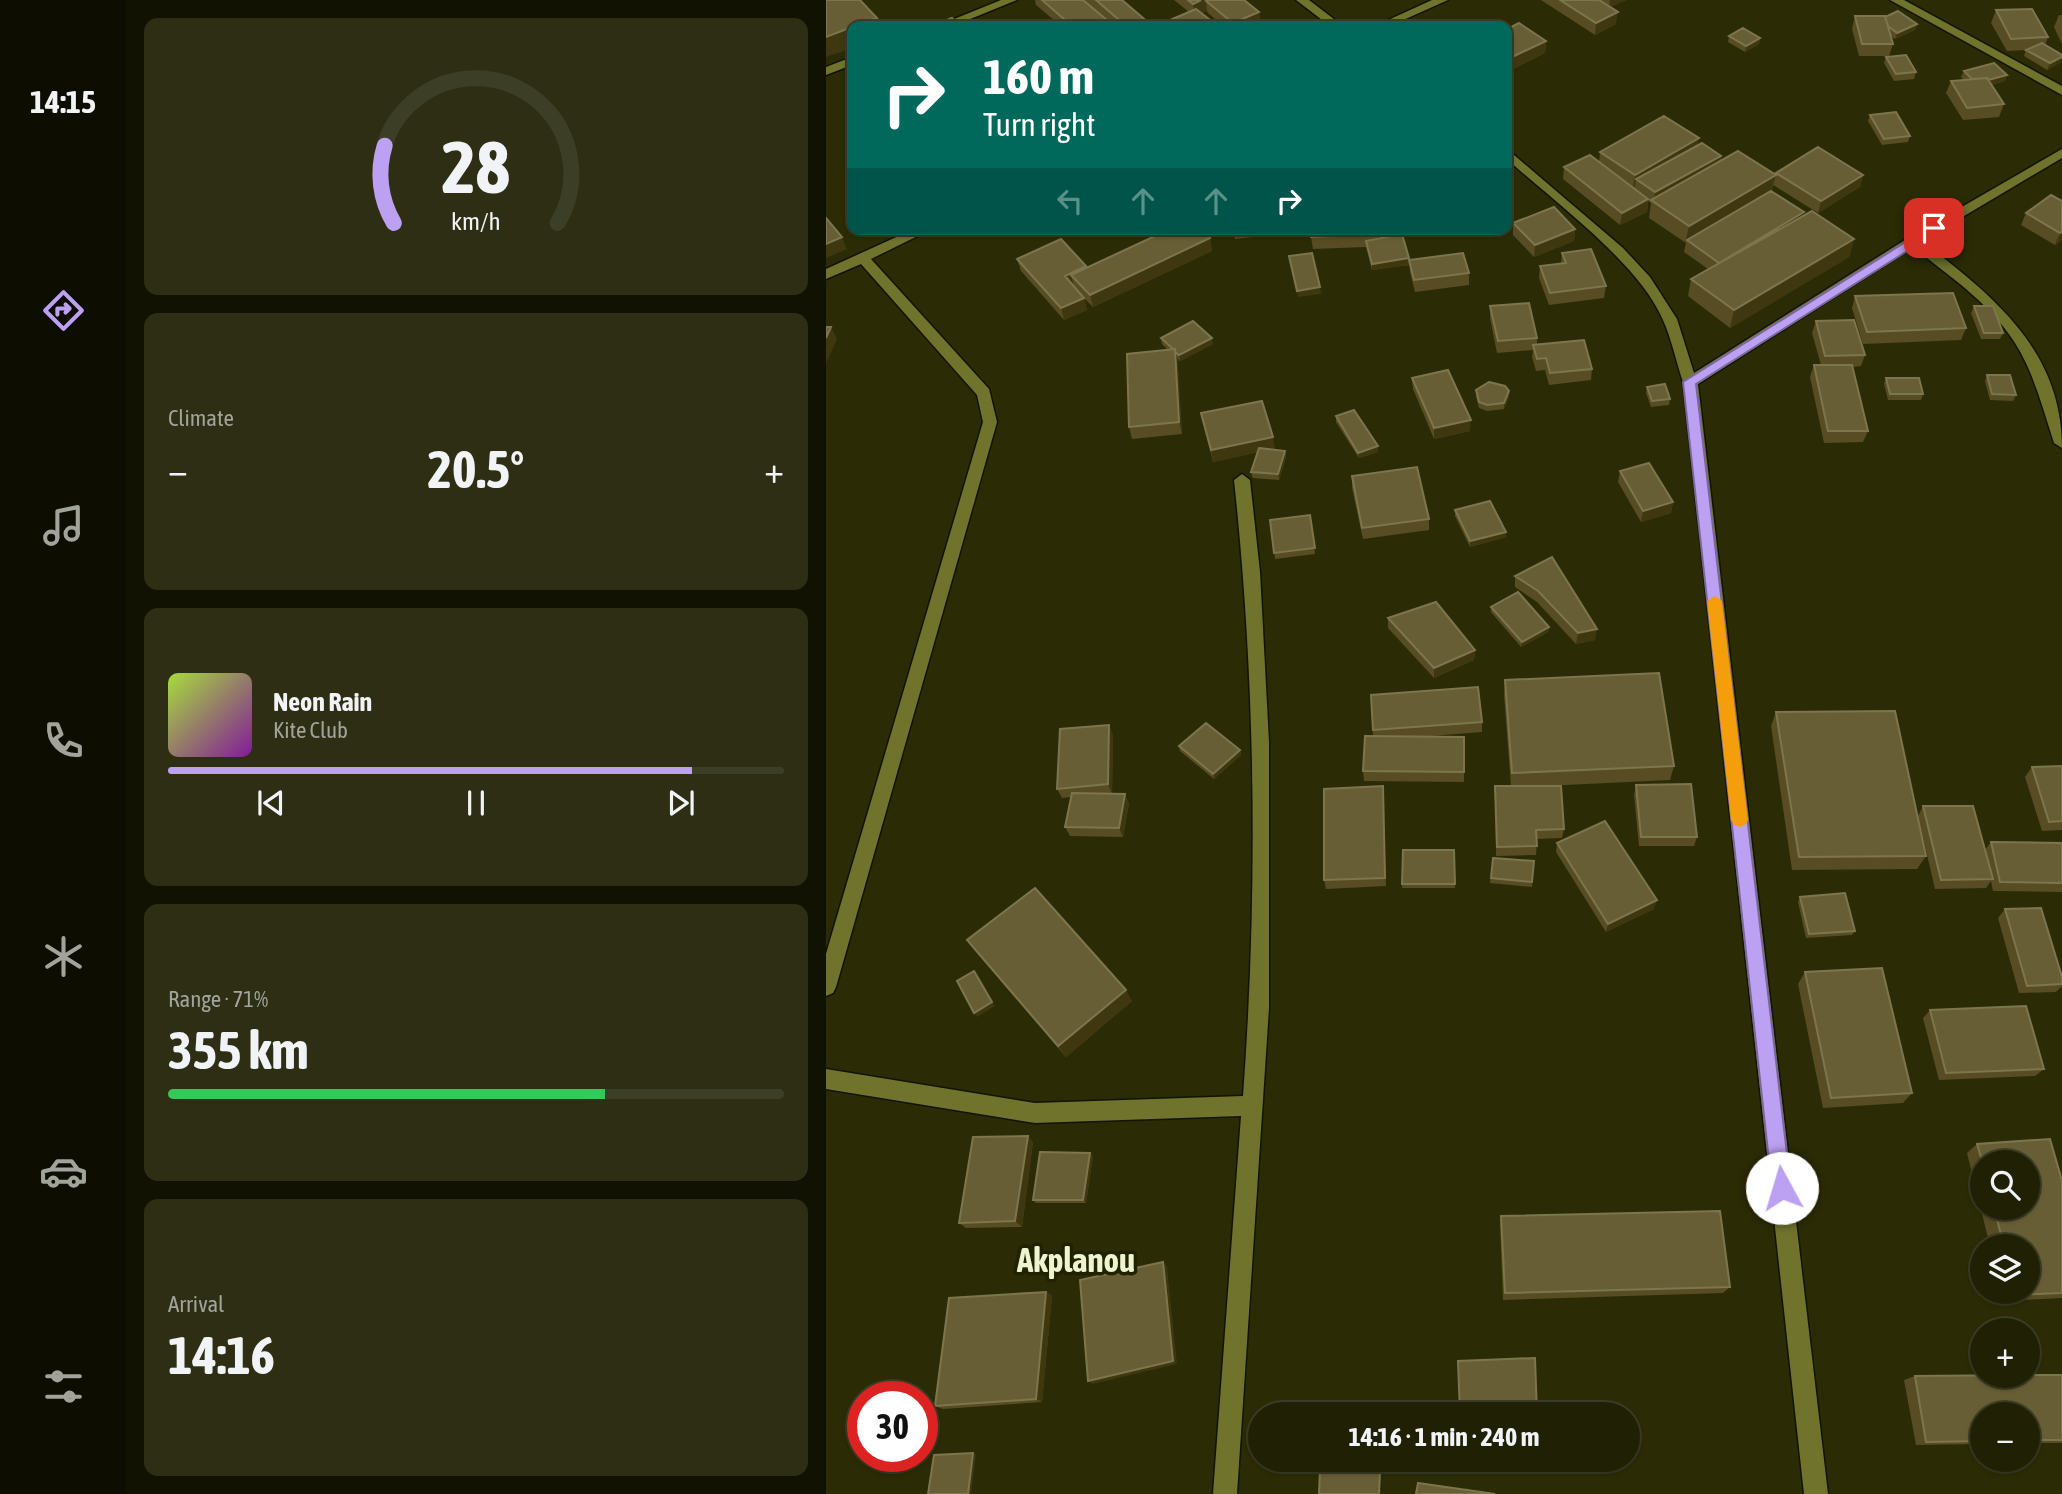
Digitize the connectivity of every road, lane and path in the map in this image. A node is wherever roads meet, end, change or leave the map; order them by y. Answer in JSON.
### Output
{"nodes":[{"id":1,"x":1011,"y":0,"type":"edge"},
{"id":2,"x":1302,"y":0,"type":"edge"},
{"id":3,"x":1442,"y":0,"type":"edge"},
{"id":4,"x":1896,"y":0,"type":"edge"},
{"id":5,"x":956,"y":21,"type":"edge"},
{"id":6,"x":1330,"y":21,"type":"edge"},
{"id":7,"x":1393,"y":21,"type":"edge"},
{"id":8,"x":847,"y":63,"type":"edge"},
{"id":9,"x":826,"y":71,"type":"edge"},
{"id":10,"x":2062,"y":91,"type":"edge"},
{"id":11,"x":2062,"y":153,"type":"edge"},
{"id":12,"x":1512,"y":157,"type":"edge"},
{"id":13,"x":913,"y":235,"type":"edge"},
{"id":14,"x":1913,"y":241,"type":"junction"},
{"id":15,"x":863,"y":258,"type":"junction"},
{"id":16,"x":826,"y":274,"type":"edge"},
{"id":17,"x":1690,"y":382,"type":"junction"},
{"id":18,"x":2062,"y":443,"type":"edge"},
{"id":19,"x":1242,"y":480,"type":"dead end"},
{"id":20,"x":826,"y":986,"type":"edge"},
{"id":21,"x":826,"y":1079,"type":"edge"},
{"id":22,"x":1252,"y":1107,"type":"junction"},
{"id":23,"x":1225,"y":1494,"type":"edge"},
{"id":24,"x":1816,"y":1494,"type":"edge"}],
"edges":[{"from":1,"to":5,"type":"street"},
{"from":2,"to":6,"type":"street"},
{"from":3,"to":7,"type":"street"},
{"from":4,"to":10,"type":"street"},
{"from":8,"to":9,"type":"street"},
{"from":11,"to":14,"type":"street"},
{"from":12,"to":17,"type":"street"},
{"from":13,"to":15,"type":"street"},
{"from":14,"to":17,"type":"street"},
{"from":14,"to":18,"type":"street"},
{"from":15,"to":16,"type":"street"},
{"from":15,"to":20,"type":"street"},
{"from":17,"to":24,"type":"street"},
{"from":19,"to":22,"type":"street"},
{"from":21,"to":22,"type":"street"},
{"from":22,"to":23,"type":"street"}]}
